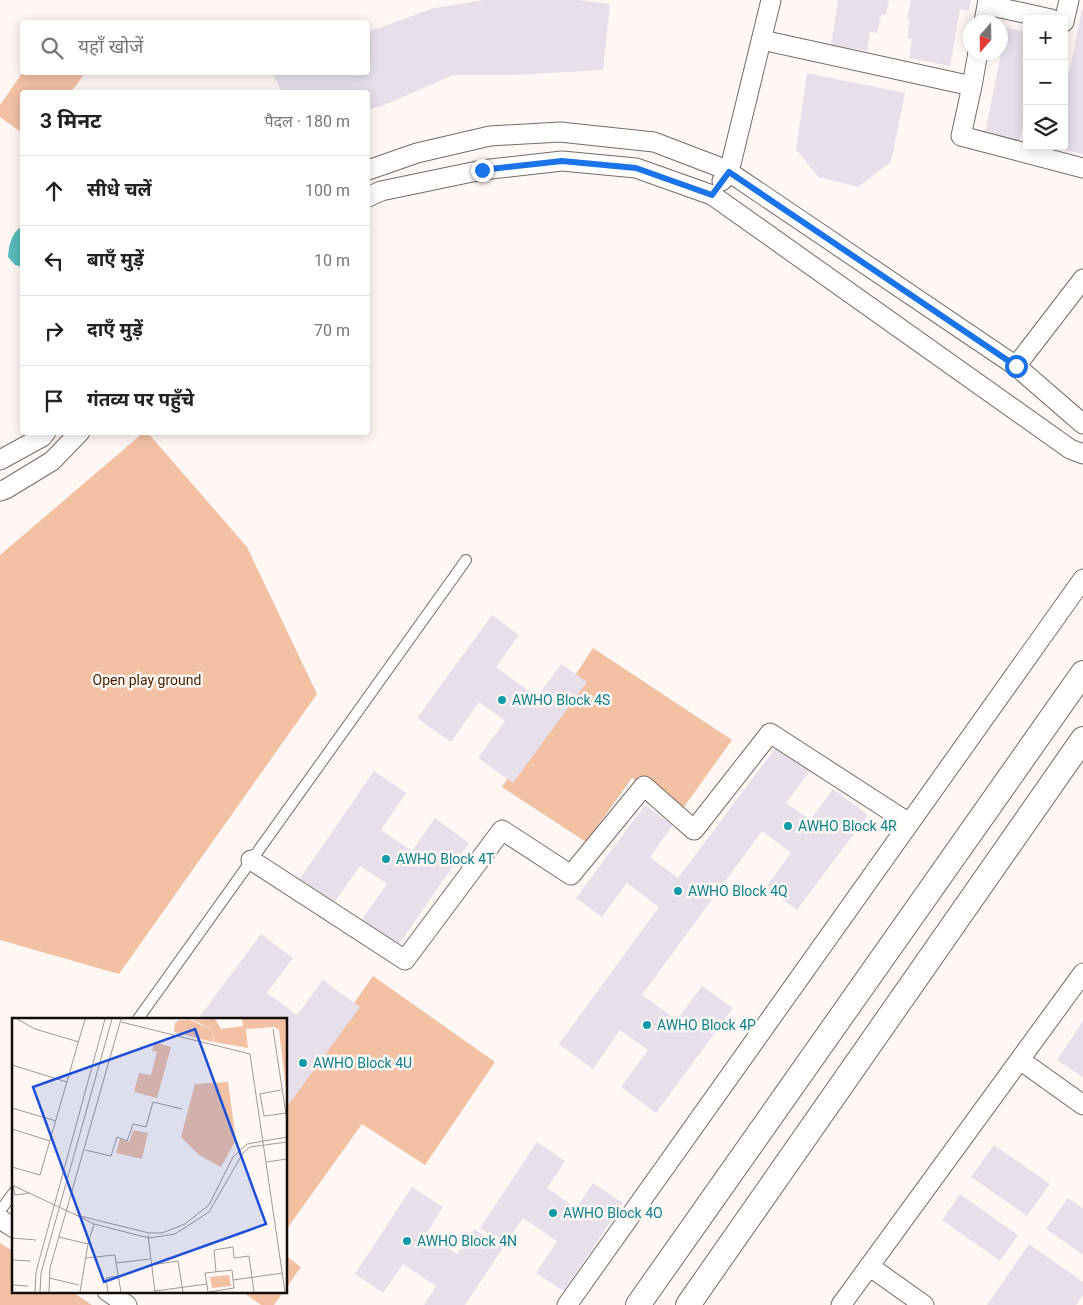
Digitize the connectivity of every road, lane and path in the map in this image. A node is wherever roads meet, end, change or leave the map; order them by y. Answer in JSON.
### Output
{"nodes":[{"id":1,"x":1069,"y":0,"type":"edge"},
{"id":2,"x":765,"y":1,"type":"edge"},
{"id":3,"x":986,"y":9,"type":"edge"},
{"id":4,"x":1025,"y":15,"type":"edge"},
{"id":5,"x":1066,"y":15,"type":"edge"},
{"id":6,"x":762,"y":40,"type":"junction"},
{"id":7,"x":977,"y":60,"type":"edge"},
{"id":8,"x":972,"y":86,"type":"junction"},
{"id":9,"x":1083,"y":168,"type":"edge"},
{"id":10,"x":370,"y":169,"type":"edge"},
{"id":11,"x":729,"y":172,"type":"junction"},
{"id":12,"x":712,"y":195,"type":"junction"},
{"id":13,"x":370,"y":196,"type":"edge"},
{"id":14,"x":1083,"y":279,"type":"edge"},
{"id":15,"x":1016,"y":366,"type":"junction"},
{"id":16,"x":1083,"y":424,"type":"edge"},
{"id":17,"x":44,"y":435,"type":"edge"},
{"id":18,"x":77,"y":435,"type":"edge"},
{"id":19,"x":1083,"y":454,"type":"edge"},
{"id":20,"x":0,"y":460,"type":"edge"},
{"id":21,"x":0,"y":491,"type":"edge"},
{"id":22,"x":466,"y":560,"type":"dead end"},
{"id":23,"x":1083,"y":579,"type":"edge"},
{"id":24,"x":1083,"y":673,"type":"edge"},
{"id":25,"x":1083,"y":739,"type":"edge"},
{"id":26,"x":909,"y":823,"type":"junction"},
{"id":27,"x":251,"y":860,"type":"junction"},
{"id":28,"x":1083,"y":973,"type":"edge"},
{"id":29,"x":139,"y":1018,"type":"edge"},
{"id":30,"x":1020,"y":1060,"type":"junction"},
{"id":31,"x":1083,"y":1105,"type":"edge"},
{"id":32,"x":12,"y":1195,"type":"edge"},
{"id":33,"x":0,"y":1211,"type":"edge"},
{"id":34,"x":0,"y":1219,"type":"edge"},
{"id":35,"x":12,"y":1227,"type":"edge"},
{"id":36,"x":869,"y":1266,"type":"junction"},
{"id":37,"x":108,"y":1292,"type":"edge"},
{"id":38,"x":127,"y":1305,"type":"edge"},
{"id":39,"x":567,"y":1305,"type":"edge"},
{"id":40,"x":638,"y":1305,"type":"edge"},
{"id":41,"x":688,"y":1305,"type":"edge"},
{"id":42,"x":841,"y":1305,"type":"edge"},
{"id":43,"x":924,"y":1305,"type":"edge"}],
"edges":[{"from":1,"to":5,"type":"street"},
{"from":2,"to":6,"type":"street"},
{"from":3,"to":4,"type":"street"},
{"from":6,"to":8,"type":"street"},
{"from":6,"to":11,"type":"street"},
{"from":7,"to":8,"type":"street"},
{"from":8,"to":9,"type":"street"},
{"from":10,"to":11,"type":"street"},
{"from":11,"to":12,"type":"street"},
{"from":11,"to":15,"type":"street"},
{"from":12,"to":13,"type":"street"},
{"from":12,"to":19,"type":"street"},
{"from":14,"to":15,"type":"street"},
{"from":15,"to":16,"type":"street"},
{"from":17,"to":20,"type":"street"},
{"from":18,"to":21,"type":"street"},
{"from":22,"to":27,"type":"lane"},
{"from":23,"to":26,"type":"street"},
{"from":24,"to":40,"type":"street"},
{"from":25,"to":41,"type":"street"},
{"from":26,"to":27,"type":"street"},
{"from":26,"to":39,"type":"street"},
{"from":27,"to":29,"type":"lane"},
{"from":28,"to":30,"type":"street"},
{"from":30,"to":31,"type":"street"},
{"from":30,"to":36,"type":"street"},
{"from":32,"to":33,"type":"lane"},
{"from":34,"to":35,"type":"street"},
{"from":36,"to":42,"type":"street"},
{"from":36,"to":43,"type":"street"},
{"from":37,"to":38,"type":"street"}]}
